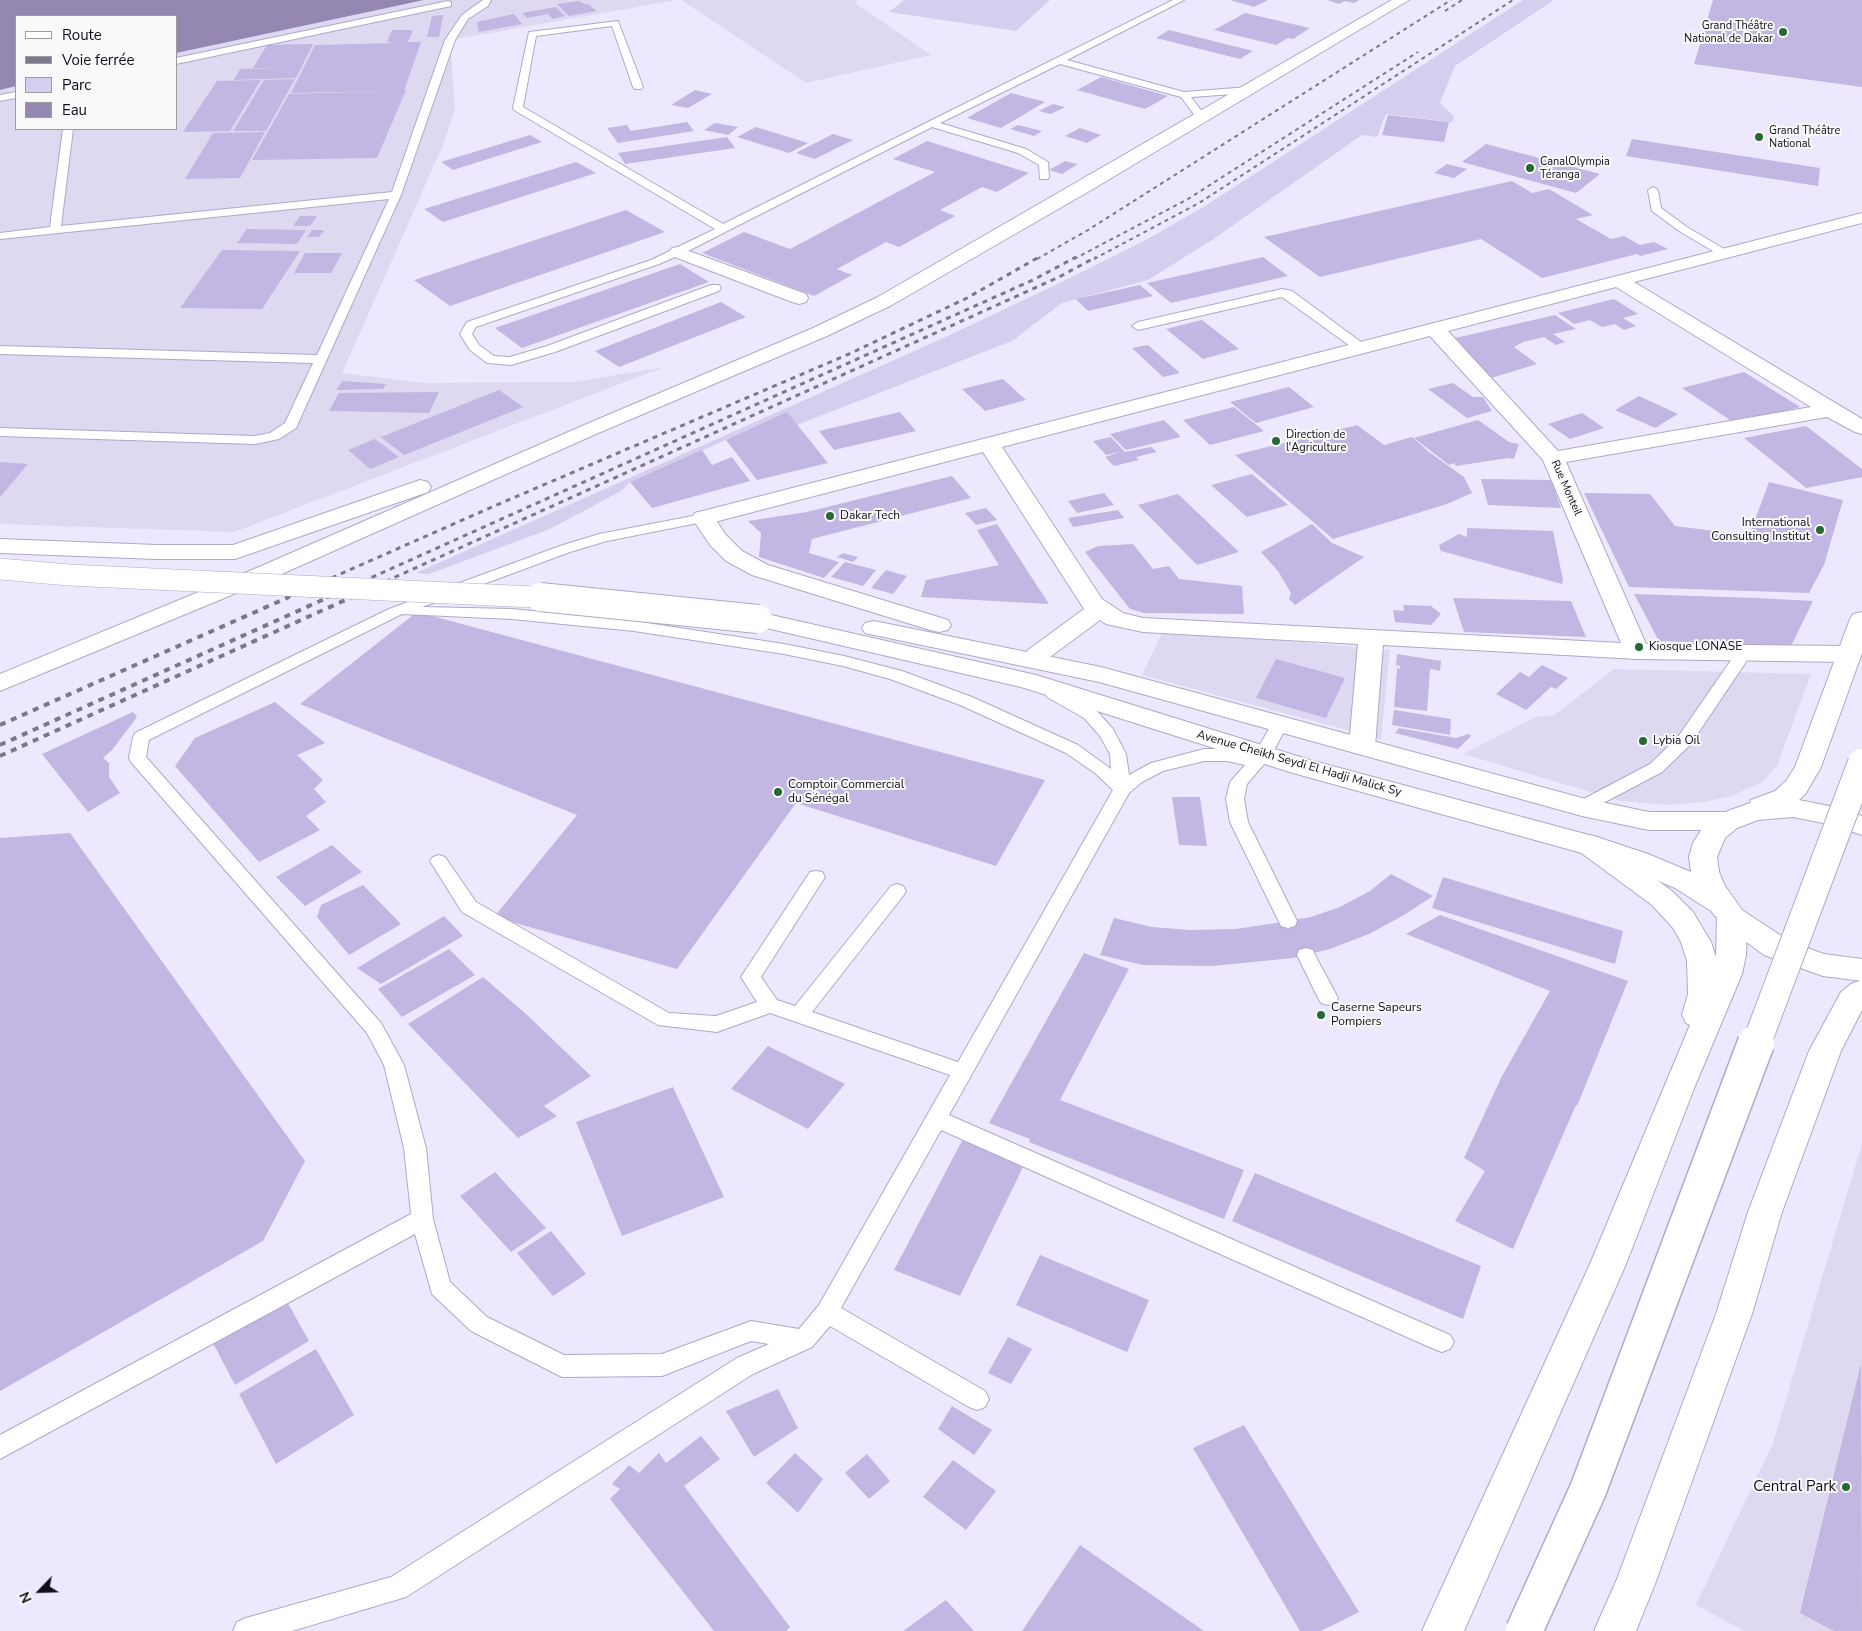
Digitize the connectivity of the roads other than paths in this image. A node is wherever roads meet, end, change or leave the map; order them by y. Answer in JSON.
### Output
{"nodes":[{"id":1,"x":487,"y":0,"type":"edge"},
{"id":2,"x":1180,"y":0,"type":"edge"},
{"id":3,"x":1402,"y":0,"type":"edge"},
{"id":4,"x":454,"y":8,"type":"edge"},
{"id":5,"x":178,"y":61,"type":"edge"},
{"id":6,"x":1061,"y":61,"type":"junction"},
{"id":7,"x":638,"y":87,"type":"dead end"},
{"id":8,"x":1250,"y":90,"type":"junction"},
{"id":9,"x":15,"y":95,"type":"edge"},
{"id":10,"x":1184,"y":95,"type":"junction"},
{"id":11,"x":0,"y":98,"type":"edge"},
{"id":12,"x":1202,"y":118,"type":"junction"},
{"id":13,"x":931,"y":124,"type":"junction"},
{"id":14,"x":68,"y":130,"type":"edge"},
{"id":15,"x":1044,"y":177,"type":"dead end"},
{"id":16,"x":1653,"y":190,"type":"dead end"},
{"id":17,"x":396,"y":195,"type":"junction"},
{"id":18,"x":1862,"y":218,"type":"edge"},
{"id":19,"x":723,"y":229,"type":"junction"},
{"id":20,"x":55,"y":230,"type":"junction"},
{"id":21,"x":0,"y":236,"type":"edge"},
{"id":22,"x":678,"y":252,"type":"junction"},
{"id":23,"x":1727,"y":255,"type":"junction"},
{"id":24,"x":1619,"y":281,"type":"junction"},
{"id":25,"x":715,"y":288,"type":"dead end"},
{"id":26,"x":799,"y":298,"type":"dead end"},
{"id":27,"x":1138,"y":326,"type":"dead end"},
{"id":28,"x":1435,"y":329,"type":"junction"},
{"id":29,"x":1361,"y":348,"type":"junction"},
{"id":30,"x":0,"y":350,"type":"edge"},
{"id":31,"x":321,"y":359,"type":"junction"},
{"id":32,"x":1830,"y":410,"type":"junction"},
{"id":33,"x":1862,"y":428,"type":"edge"},
{"id":34,"x":589,"y":430,"type":"junction"},
{"id":35,"x":0,"y":432,"type":"edge"},
{"id":36,"x":989,"y":444,"type":"junction"},
{"id":37,"x":1553,"y":458,"type":"junction"},
{"id":38,"x":704,"y":518,"type":"junction"},
{"id":39,"x":0,"y":546,"type":"edge"},
{"id":40,"x":234,"y":552,"type":"junction"},
{"id":41,"x":0,"y":569,"type":"edge"},
{"id":42,"x":267,"y":572,"type":"junction"},
{"id":43,"x":0,"y":576,"type":"edge"},
{"id":44,"x":69,"y":576,"type":"junction"},
{"id":45,"x":1100,"y":609,"type":"junction"},
{"id":46,"x":394,"y":612,"type":"junction"},
{"id":47,"x":1862,"y":619,"type":"edge"},
{"id":48,"x":872,"y":637,"type":"junction"},
{"id":49,"x":1371,"y":637,"type":"junction"},
{"id":50,"x":1637,"y":652,"type":"junction"},
{"id":51,"x":1744,"y":653,"type":"junction"},
{"id":52,"x":1848,"y":654,"type":"junction"},
{"id":53,"x":1037,"y":655,"type":"junction"},
{"id":54,"x":1101,"y":674,"type":"junction"},
{"id":55,"x":1027,"y":681,"type":"junction"},
{"id":56,"x":0,"y":682,"type":"edge"},
{"id":57,"x":1280,"y":724,"type":"junction"},
{"id":58,"x":1362,"y":746,"type":"junction"},
{"id":59,"x":1260,"y":759,"type":"junction"},
{"id":60,"x":1862,"y":763,"type":"edge"},
{"id":61,"x":1122,"y":789,"type":"junction"},
{"id":62,"x":1582,"y":807,"type":"junction"},
{"id":63,"x":1733,"y":818,"type":"junction"},
{"id":64,"x":1862,"y":826,"type":"edge"},
{"id":65,"x":1590,"y":845,"type":"junction"},
{"id":66,"x":439,"y":861,"type":"dead end"},
{"id":67,"x":816,"y":877,"type":"dead end"},
{"id":68,"x":897,"y":891,"type":"dead end"},
{"id":69,"x":1727,"y":910,"type":"junction"},
{"id":70,"x":1288,"y":921,"type":"dead end"},
{"id":71,"x":1306,"y":955,"type":"dead end"},
{"id":72,"x":1862,"y":970,"type":"edge"},
{"id":73,"x":1862,"y":992,"type":"edge"},
{"id":74,"x":1328,"y":998,"type":"dead end"},
{"id":75,"x":770,"y":1005,"type":"junction"},
{"id":76,"x":799,"y":1015,"type":"junction"},
{"id":77,"x":964,"y":1072,"type":"junction"},
{"id":78,"x":1679,"y":1086,"type":"junction"},
{"id":79,"x":937,"y":1119,"type":"junction"},
{"id":80,"x":422,"y":1219,"type":"junction"},
{"id":81,"x":827,"y":1312,"type":"junction"},
{"id":82,"x":804,"y":1340,"type":"junction"},
{"id":83,"x":1442,"y":1342,"type":"dead end"},
{"id":84,"x":977,"y":1399,"type":"dead end"},
{"id":85,"x":0,"y":1448,"type":"edge"},
{"id":86,"x":246,"y":1631,"type":"edge"},
{"id":87,"x":1443,"y":1631,"type":"edge"},
{"id":88,"x":1524,"y":1631,"type":"edge"},
{"id":89,"x":1615,"y":1631,"type":"edge"}],
"edges":[{"from":1,"to":4,"type":"lane"},
{"from":2,"to":6,"type":"lane"},
{"from":3,"to":8,"type":"main road"},
{"from":4,"to":5,"type":"lane"},
{"from":4,"to":17,"type":"lane"},
{"from":6,"to":10,"type":"lane"},
{"from":6,"to":13,"type":"lane"},
{"from":7,"to":19,"type":"lane"},
{"from":8,"to":10,"type":"lane"},
{"from":8,"to":12,"type":"main road"},
{"from":9,"to":11,"type":"lane"},
{"from":10,"to":12,"type":"lane"},
{"from":12,"to":34,"type":"main road"},
{"from":13,"to":15,"type":"lane"},
{"from":13,"to":19,"type":"lane"},
{"from":14,"to":20,"type":"lane"},
{"from":16,"to":23,"type":"lane"},
{"from":17,"to":20,"type":"lane"},
{"from":17,"to":31,"type":"lane"},
{"from":18,"to":23,"type":"main road"},
{"from":19,"to":22,"type":"lane"},
{"from":20,"to":21,"type":"lane"},
{"from":22,"to":25,"type":"lane"},
{"from":22,"to":26,"type":"main road"},
{"from":23,"to":24,"type":"main road"},
{"from":24,"to":28,"type":"main road"},
{"from":24,"to":32,"type":"main road"},
{"from":27,"to":29,"type":"lane"},
{"from":28,"to":29,"type":"main road"},
{"from":28,"to":37,"type":"main road","name":"Rue Monteil"},
{"from":29,"to":36,"type":"main road"},
{"from":30,"to":31,"type":"lane"},
{"from":31,"to":35,"type":"lane"},
{"from":32,"to":33,"type":"main road"},
{"from":32,"to":37,"type":"main road"},
{"from":34,"to":40,"type":"main road"},
{"from":34,"to":42,"type":"main road"},
{"from":36,"to":38,"type":"main road"},
{"from":36,"to":45,"type":"main road"},
{"from":37,"to":50,"type":"main road","name":"Rue Monteil"},
{"from":38,"to":46,"type":"lane"},
{"from":38,"to":53,"type":"main road"},
{"from":39,"to":40,"type":"main road"},
{"from":40,"to":42,"type":"main road"},
{"from":41,"to":44,"type":"main road","bridge":true},
{"from":42,"to":56,"type":"main road"},
{"from":43,"to":44,"type":"main road","bridge":true},
{"from":44,"to":48,"type":"main road","bridge":true},
{"from":45,"to":49,"type":"main road"},
{"from":45,"to":53,"type":"main road"},
{"from":46,"to":61,"type":"lane"},
{"from":46,"to":80,"type":"lane"},
{"from":47,"to":52,"type":"main road"},
{"from":48,"to":54,"type":"main road"},
{"from":48,"to":55,"type":"main road","name":"Avenue Cheikh Seydi El Hadji Malick Sy"},
{"from":49,"to":50,"type":"main road"},
{"from":49,"to":58,"type":"main road"},
{"from":50,"to":51,"type":"main road"},
{"from":51,"to":52,"type":"main road"},
{"from":51,"to":62,"type":"lane"},
{"from":52,"to":63,"type":"main road"},
{"from":53,"to":54,"type":"main road"},
{"from":54,"to":57,"type":"main road"},
{"from":55,"to":59,"type":"main road","name":"Avenue Cheikh Seydi El Hadji Malick Sy"},
{"from":55,"to":61,"type":"lane"},
{"from":57,"to":58,"type":"main road"},
{"from":57,"to":59,"type":"lane"},
{"from":58,"to":62,"type":"main road"},
{"from":59,"to":61,"type":"lane"},
{"from":59,"to":65,"type":"main road","name":"Avenue Cheikh Seydi El Hadji Malick Sy"},
{"from":59,"to":70,"type":"lane"},
{"from":60,"to":88,"type":"main road","bridge":true},
{"from":61,"to":77,"type":"lane"},
{"from":62,"to":63,"type":"main road"},
{"from":63,"to":64,"type":"main road"},
{"from":63,"to":69,"type":"main road"},
{"from":65,"to":69,"type":"main road","name":"Avenue Cheikh Seydi El Hadji Malick Sy"},
{"from":65,"to":78,"type":"main road"},
{"from":66,"to":75,"type":"lane"},
{"from":67,"to":75,"type":"lane"},
{"from":68,"to":76,"type":"lane"},
{"from":69,"to":72,"type":"main road"},
{"from":69,"to":78,"type":"main road"},
{"from":71,"to":74,"type":"lane"},
{"from":73,"to":89,"type":"main road"},
{"from":75,"to":76,"type":"lane"},
{"from":76,"to":77,"type":"lane"},
{"from":77,"to":79,"type":"lane"},
{"from":78,"to":87,"type":"main road"},
{"from":79,"to":81,"type":"lane"},
{"from":79,"to":83,"type":"lane"},
{"from":80,"to":82,"type":"lane"},
{"from":80,"to":85,"type":"lane"},
{"from":81,"to":82,"type":"lane"},
{"from":81,"to":84,"type":"lane"},
{"from":82,"to":86,"type":"lane"}]}
